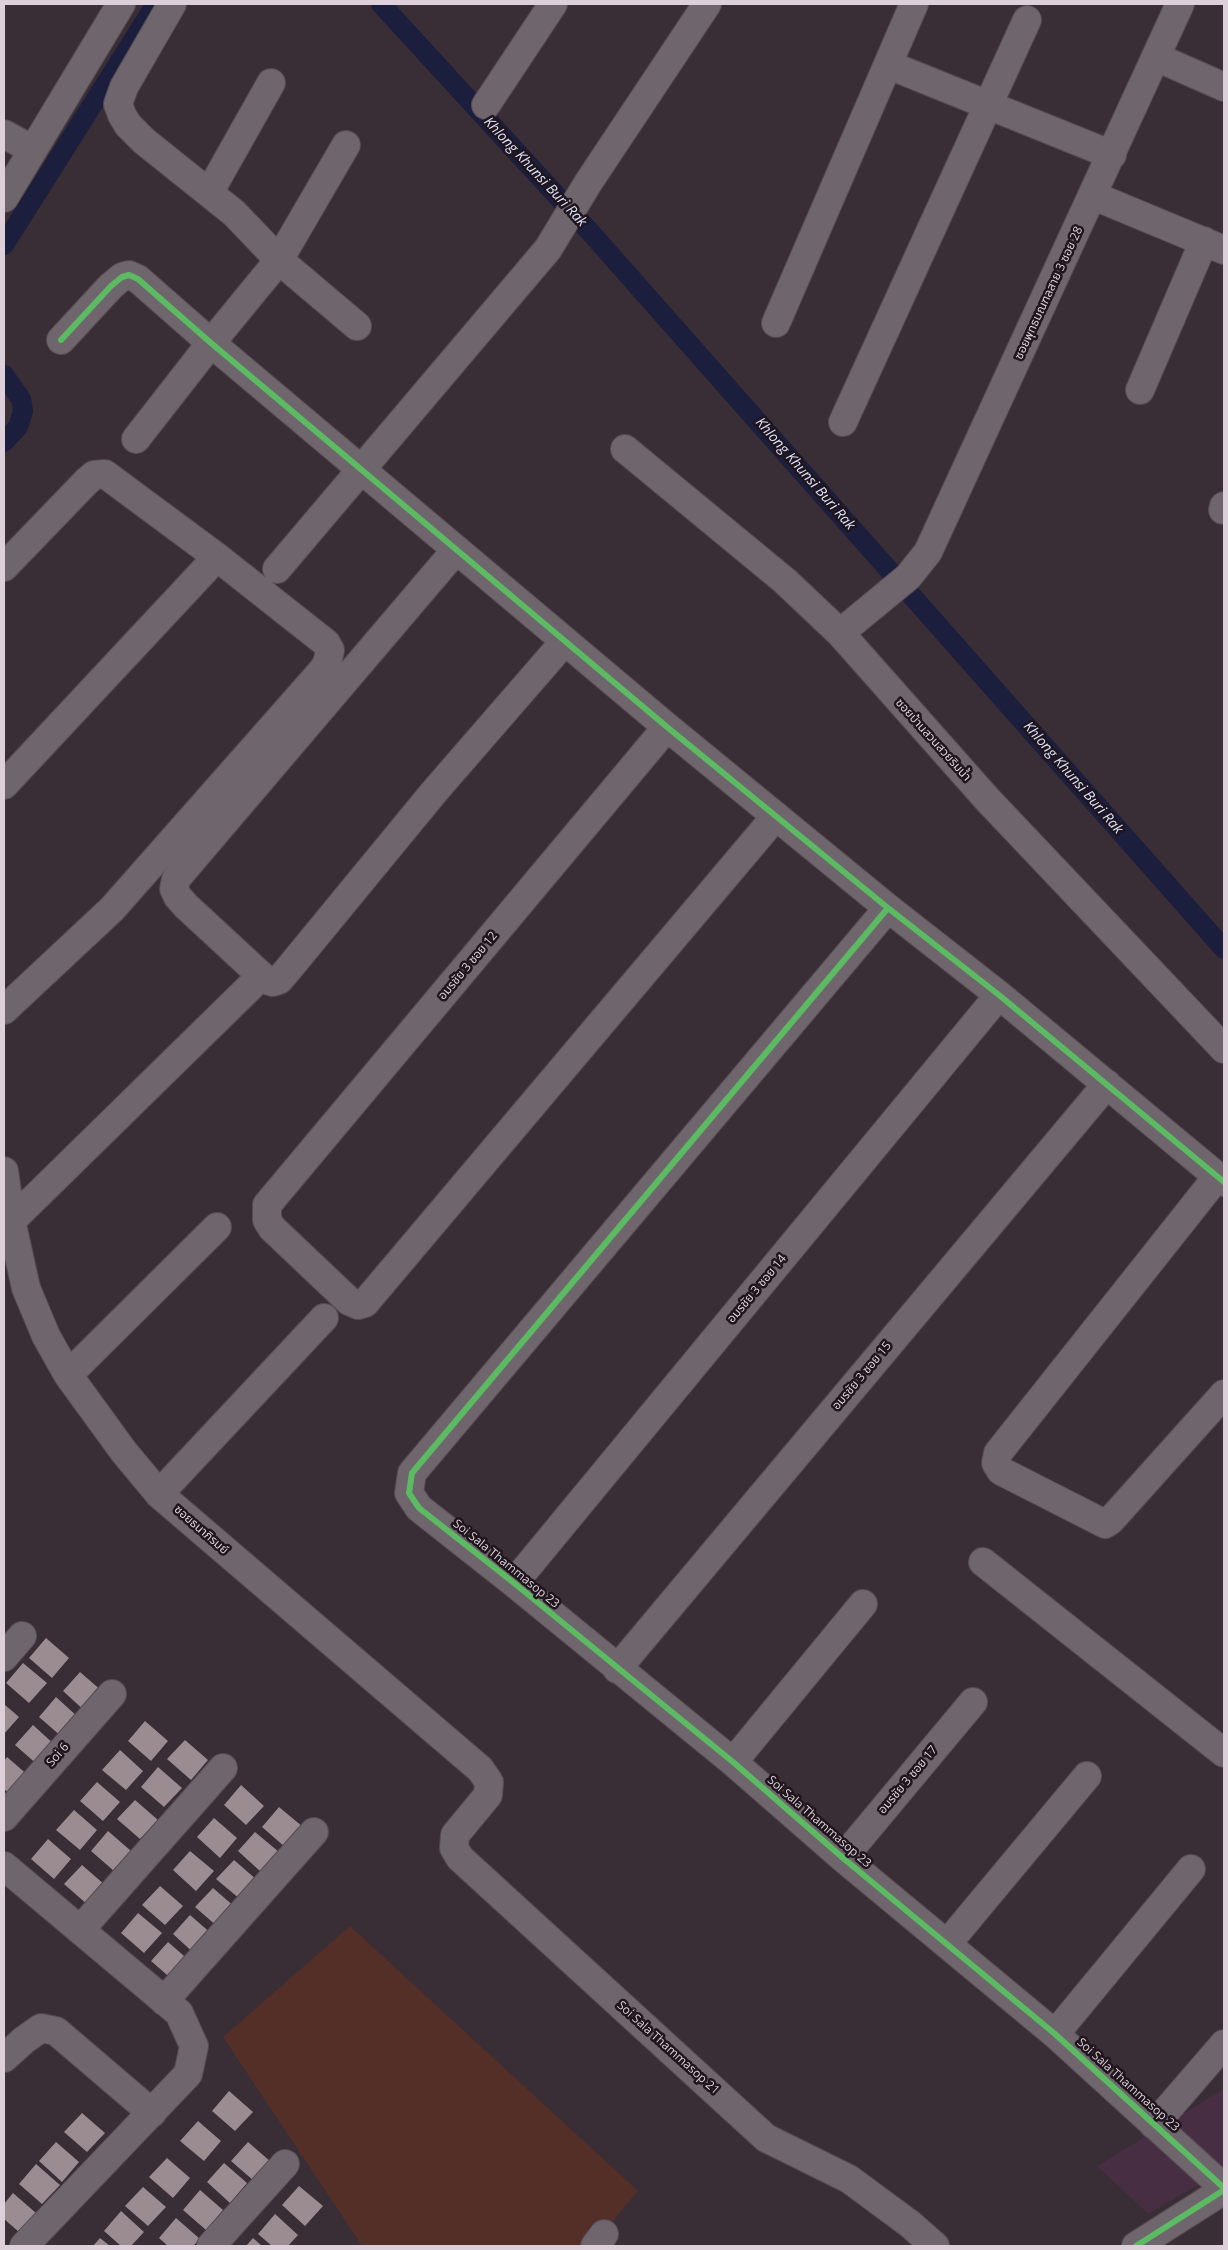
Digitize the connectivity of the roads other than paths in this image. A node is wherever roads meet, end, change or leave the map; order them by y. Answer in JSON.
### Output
{"nodes":[{"id":1,"x":121,"y":4,"type":"edge"},
{"id":2,"x":172,"y":4,"type":"edge"},
{"id":3,"x":553,"y":4,"type":"edge"},
{"id":4,"x":914,"y":4,"type":"edge"},
{"id":5,"x":1180,"y":4,"type":"edge"},
{"id":6,"x":700,"y":6,"type":"edge"},
{"id":7,"x":1027,"y":20,"type":"dead end"},
{"id":8,"x":1156,"y":57,"type":"junction"},
{"id":9,"x":890,"y":65,"type":"junction"},
{"id":10,"x":271,"y":83,"type":"dead end"},
{"id":11,"x":1224,"y":87,"type":"edge"},
{"id":12,"x":486,"y":105,"type":"dead end"},
{"id":13,"x":988,"y":105,"type":"junction"},
{"id":14,"x":4,"y":134,"type":"edge"},
{"id":15,"x":346,"y":145,"type":"dead end"},
{"id":16,"x":32,"y":150,"type":"junction"},
{"id":17,"x":1112,"y":155,"type":"junction"},
{"id":18,"x":209,"y":193,"type":"junction"},
{"id":19,"x":1094,"y":196,"type":"junction"},
{"id":20,"x":4,"y":198,"type":"edge"},
{"id":21,"x":1214,"y":246,"type":"edge"},
{"id":22,"x":279,"y":260,"type":"junction"},
{"id":23,"x":776,"y":323,"type":"dead end"},
{"id":24,"x":357,"y":326,"type":"dead end"},
{"id":25,"x":60,"y":340,"type":"dead end"},
{"id":26,"x":211,"y":343,"type":"junction"},
{"id":27,"x":1140,"y":390,"type":"dead end"},
{"id":28,"x":843,"y":422,"type":"dead end"},
{"id":29,"x":136,"y":439,"type":"dead end"},
{"id":30,"x":625,"y":449,"type":"dead end"},
{"id":31,"x":361,"y":468,"type":"junction"},
{"id":32,"x":456,"y":550,"type":"junction"},
{"id":33,"x":217,"y":557,"type":"junction"},
{"id":34,"x":4,"y":567,"type":"edge"},
{"id":35,"x":277,"y":570,"type":"dead end"},
{"id":36,"x":840,"y":633,"type":"junction"},
{"id":37,"x":565,"y":641,"type":"junction"},
{"id":38,"x":668,"y":727,"type":"junction"},
{"id":39,"x":4,"y":784,"type":"edge"},
{"id":40,"x":776,"y":816,"type":"junction"},
{"id":41,"x":888,"y":908,"type":"junction"},
{"id":42,"x":251,"y":986,"type":"dead end"},
{"id":43,"x":999,"y":994,"type":"junction"},
{"id":44,"x":4,"y":1010,"type":"edge"},
{"id":45,"x":1224,"y":1049,"type":"edge"},
{"id":46,"x":1107,"y":1084,"type":"junction"},
{"id":47,"x":4,"y":1171,"type":"edge"},
{"id":48,"x":1221,"y":1179,"type":"edge"},
{"id":49,"x":7,"y":1224,"type":"edge"},
{"id":50,"x":217,"y":1227,"type":"dead end"},
{"id":51,"x":324,"y":1318,"type":"dead end"},
{"id":52,"x":68,"y":1376,"type":"junction"},
{"id":53,"x":1224,"y":1394,"type":"edge"},
{"id":54,"x":159,"y":1494,"type":"junction"},
{"id":55,"x":983,"y":1562,"type":"dead end"},
{"id":56,"x":514,"y":1583,"type":"junction"},
{"id":57,"x":863,"y":1604,"type":"dead end"},
{"id":58,"x":22,"y":1636,"type":"dead end"},
{"id":59,"x":4,"y":1657,"type":"edge"},
{"id":60,"x":616,"y":1669,"type":"junction"},
{"id":61,"x":112,"y":1694,"type":"dead end"},
{"id":62,"x":973,"y":1702,"type":"dead end"},
{"id":63,"x":1224,"y":1753,"type":"edge"},
{"id":64,"x":733,"y":1762,"type":"junction"},
{"id":65,"x":223,"y":1768,"type":"dead end"},
{"id":66,"x":1086,"y":1776,"type":"dead end"},
{"id":67,"x":472,"y":1814,"type":"joint"},
{"id":68,"x":4,"y":1817,"type":"edge"},
{"id":69,"x":314,"y":1832,"type":"dead end"},
{"id":70,"x":843,"y":1858,"type":"junction"},
{"id":71,"x":4,"y":1866,"type":"edge"},
{"id":72,"x":1191,"y":1869,"type":"dead end"},
{"id":73,"x":80,"y":1930,"type":"junction"},
{"id":74,"x":947,"y":1944,"type":"junction"},
{"id":75,"x":164,"y":2001,"type":"junction"},
{"id":76,"x":1055,"y":2034,"type":"junction"},
{"id":77,"x":1224,"y":2044,"type":"edge"},
{"id":78,"x":4,"y":2058,"type":"edge"},
{"id":79,"x":152,"y":2113,"type":"junction"},
{"id":80,"x":1154,"y":2125,"type":"junction"},
{"id":81,"x":285,"y":2164,"type":"dead end"},
{"id":82,"x":1224,"y":2189,"type":"edge"},
{"id":83,"x":24,"y":2246,"type":"edge"},
{"id":84,"x":211,"y":2246,"type":"edge"},
{"id":85,"x":935,"y":2246,"type":"edge"},
{"id":86,"x":1136,"y":2246,"type":"edge"}],
"edges":[{"from":1,"to":16,"type":"street"},
{"from":2,"to":18,"type":"street"},
{"from":3,"to":12,"type":"street"},
{"from":4,"to":9,"type":"street"},
{"from":5,"to":8,"type":"street","name":"ซอยพุทธมณฑลสาย 3 ซอย 28"},
{"from":6,"to":31,"type":"street"},
{"from":7,"to":13,"type":"street"},
{"from":8,"to":11,"type":"street"},
{"from":8,"to":17,"type":"street","name":"ซอยพุทธมณฑลสาย 3 ซอย 28"},
{"from":9,"to":13,"type":"street"},
{"from":9,"to":23,"type":"street"},
{"from":10,"to":18,"type":"street"},
{"from":13,"to":17,"type":"street"},
{"from":13,"to":28,"type":"street"},
{"from":14,"to":16,"type":"street"},
{"from":15,"to":22,"type":"street"},
{"from":16,"to":20,"type":"street"},
{"from":17,"to":19,"type":"street","name":"ซอยพุทธมณฑลสาย 3 ซอย 28"},
{"from":18,"to":22,"type":"street"},
{"from":19,"to":21,"type":"street"},
{"from":19,"to":36,"type":"street","name":"ซอยพุทธมณฑลสาย 3 ซอย 28"},
{"from":21,"to":27,"type":"street"},
{"from":22,"to":24,"type":"street"},
{"from":22,"to":26,"type":"street"},
{"from":25,"to":26,"type":"street"},
{"from":26,"to":29,"type":"street"},
{"from":26,"to":31,"type":"street"},
{"from":30,"to":36,"type":"street","name":"ซอยบ้านสวนสวยริมน้ำ"},
{"from":31,"to":32,"type":"street"},
{"from":31,"to":35,"type":"street"},
{"from":32,"to":37,"type":"street"},
{"from":32,"to":37,"type":"street"},
{"from":33,"to":34,"type":"street"},
{"from":33,"to":39,"type":"street"},
{"from":33,"to":44,"type":"street"},
{"from":36,"to":45,"type":"street","name":"ซอยบ้านสวนสวยริมน้ำ"},
{"from":37,"to":38,"type":"street"},
{"from":38,"to":40,"type":"street"},
{"from":38,"to":40,"type":"street","name":"อมรชัย 3 ซอย 12"},
{"from":40,"to":41,"type":"street"},
{"from":41,"to":43,"type":"street"},
{"from":41,"to":56,"type":"street","name":"Soi Sala Thammasop 23"},
{"from":42,"to":49,"type":"street"},
{"from":43,"to":46,"type":"street"},
{"from":43,"to":56,"type":"street","name":"อมรชัย 3 ซอย 14"},
{"from":46,"to":48,"type":"street"},
{"from":46,"to":60,"type":"street","name":"อมรชัย 3 ซอย 15"},
{"from":47,"to":49,"type":"street","name":"ซอยธนาภิรมย์"},
{"from":48,"to":53,"type":"street"},
{"from":49,"to":52,"type":"street","name":"ซอยธนาภิรมย์"},
{"from":50,"to":52,"type":"street"},
{"from":51,"to":54,"type":"street"},
{"from":52,"to":54,"type":"street","name":"ซอยธนาภิรมย์"},
{"from":54,"to":67,"type":"street","name":"ซอยธนาภิรมย์"},
{"from":55,"to":63,"type":"street"},
{"from":56,"to":60,"type":"street","name":"Soi Sala Thammasop 23"},
{"from":57,"to":64,"type":"street"},
{"from":58,"to":59,"type":"street"},
{"from":60,"to":64,"type":"street","name":"Soi Sala Thammasop 23"},
{"from":61,"to":68,"type":"street","name":"Soi 6"},
{"from":62,"to":70,"type":"street","name":"อมรชัย 3 ซอย 17"},
{"from":64,"to":70,"type":"street","name":"Soi Sala Thammasop 23"},
{"from":65,"to":73,"type":"street"},
{"from":66,"to":74,"type":"street"},
{"from":67,"to":85,"type":"street","name":"Soi Sala Thammasop 21"},
{"from":69,"to":75,"type":"street"},
{"from":70,"to":74,"type":"street","name":"Soi Sala Thammasop 23"},
{"from":71,"to":73,"type":"street"},
{"from":72,"to":76,"type":"street"},
{"from":73,"to":75,"type":"street"},
{"from":74,"to":76,"type":"street","name":"Soi Sala Thammasop 23"},
{"from":75,"to":79,"type":"street"},
{"from":76,"to":80,"type":"street","name":"Soi Sala Thammasop 23"},
{"from":77,"to":80,"type":"street"},
{"from":78,"to":79,"type":"street"},
{"from":79,"to":83,"type":"street"},
{"from":80,"to":82,"type":"street","name":"Soi Sala Thammasop 23"},
{"from":81,"to":84,"type":"street"},
{"from":82,"to":86,"type":"street"}]}
